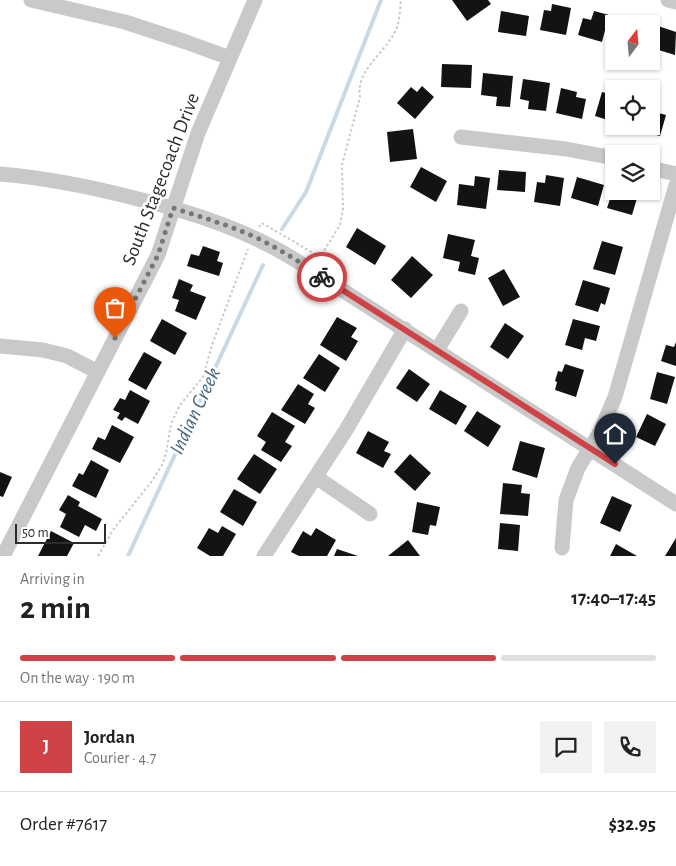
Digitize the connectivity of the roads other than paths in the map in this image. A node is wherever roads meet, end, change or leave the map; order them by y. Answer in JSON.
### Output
{"nodes":[{"id":1,"x":31,"y":0,"type":"edge"},
{"id":2,"x":255,"y":0,"type":"edge"},
{"id":3,"x":668,"y":0,"type":"edge"},
{"id":4,"x":676,"y":2,"type":"edge"},
{"id":5,"x":230,"y":58,"type":"junction"},
{"id":6,"x":461,"y":138,"type":"dead end"},
{"id":7,"x":605,"y":156,"type":"edge"},
{"id":8,"x":660,"y":170,"type":"edge"},
{"id":9,"x":0,"y":174,"type":"edge"},
{"id":10,"x":676,"y":174,"type":"edge"},
{"id":11,"x":676,"y":185,"type":"edge"},
{"id":12,"x":173,"y":208,"type":"junction"},
{"id":13,"x":461,"y":311,"type":"dead end"},
{"id":14,"x":404,"y":329,"type":"junction"},
{"id":15,"x":0,"y":346,"type":"edge"},
{"id":16,"x":437,"y":350,"type":"junction"},
{"id":17,"x":98,"y":372,"type":"junction"},
{"id":18,"x":590,"y":449,"type":"junction"},
{"id":19,"x":316,"y":477,"type":"junction"},
{"id":20,"x":676,"y":504,"type":"edge"},
{"id":21,"x":370,"y":514,"type":"dead end"},
{"id":22,"x":5,"y":540,"type":"edge"},
{"id":23,"x":562,"y":548,"type":"dead end"},
{"id":24,"x":3,"y":556,"type":"edge"},
{"id":25,"x":264,"y":556,"type":"edge"}],
"edges":[{"from":1,"to":5,"type":"street"},
{"from":2,"to":5,"type":"street","name":"South Stagecoach Drive"},
{"from":3,"to":4,"type":"street"},
{"from":5,"to":12,"type":"street","name":"South Stagecoach Drive"},
{"from":6,"to":7,"type":"street"},
{"from":8,"to":10,"type":"street"},
{"from":9,"to":12,"type":"street"},
{"from":11,"to":18,"type":"street"},
{"from":12,"to":14,"type":"street"},
{"from":12,"to":17,"type":"street","name":"South Stagecoach Drive"},
{"from":13,"to":16,"type":"street"},
{"from":14,"to":16,"type":"street"},
{"from":14,"to":19,"type":"street"},
{"from":15,"to":17,"type":"street"},
{"from":16,"to":18,"type":"street"},
{"from":17,"to":22,"type":"street","name":"South Stagecoach Drive"},
{"from":18,"to":20,"type":"street"},
{"from":18,"to":23,"type":"street"},
{"from":19,"to":21,"type":"street"},
{"from":19,"to":25,"type":"street"},
{"from":22,"to":24,"type":"street","name":"South Stagecoach Drive"}]}
